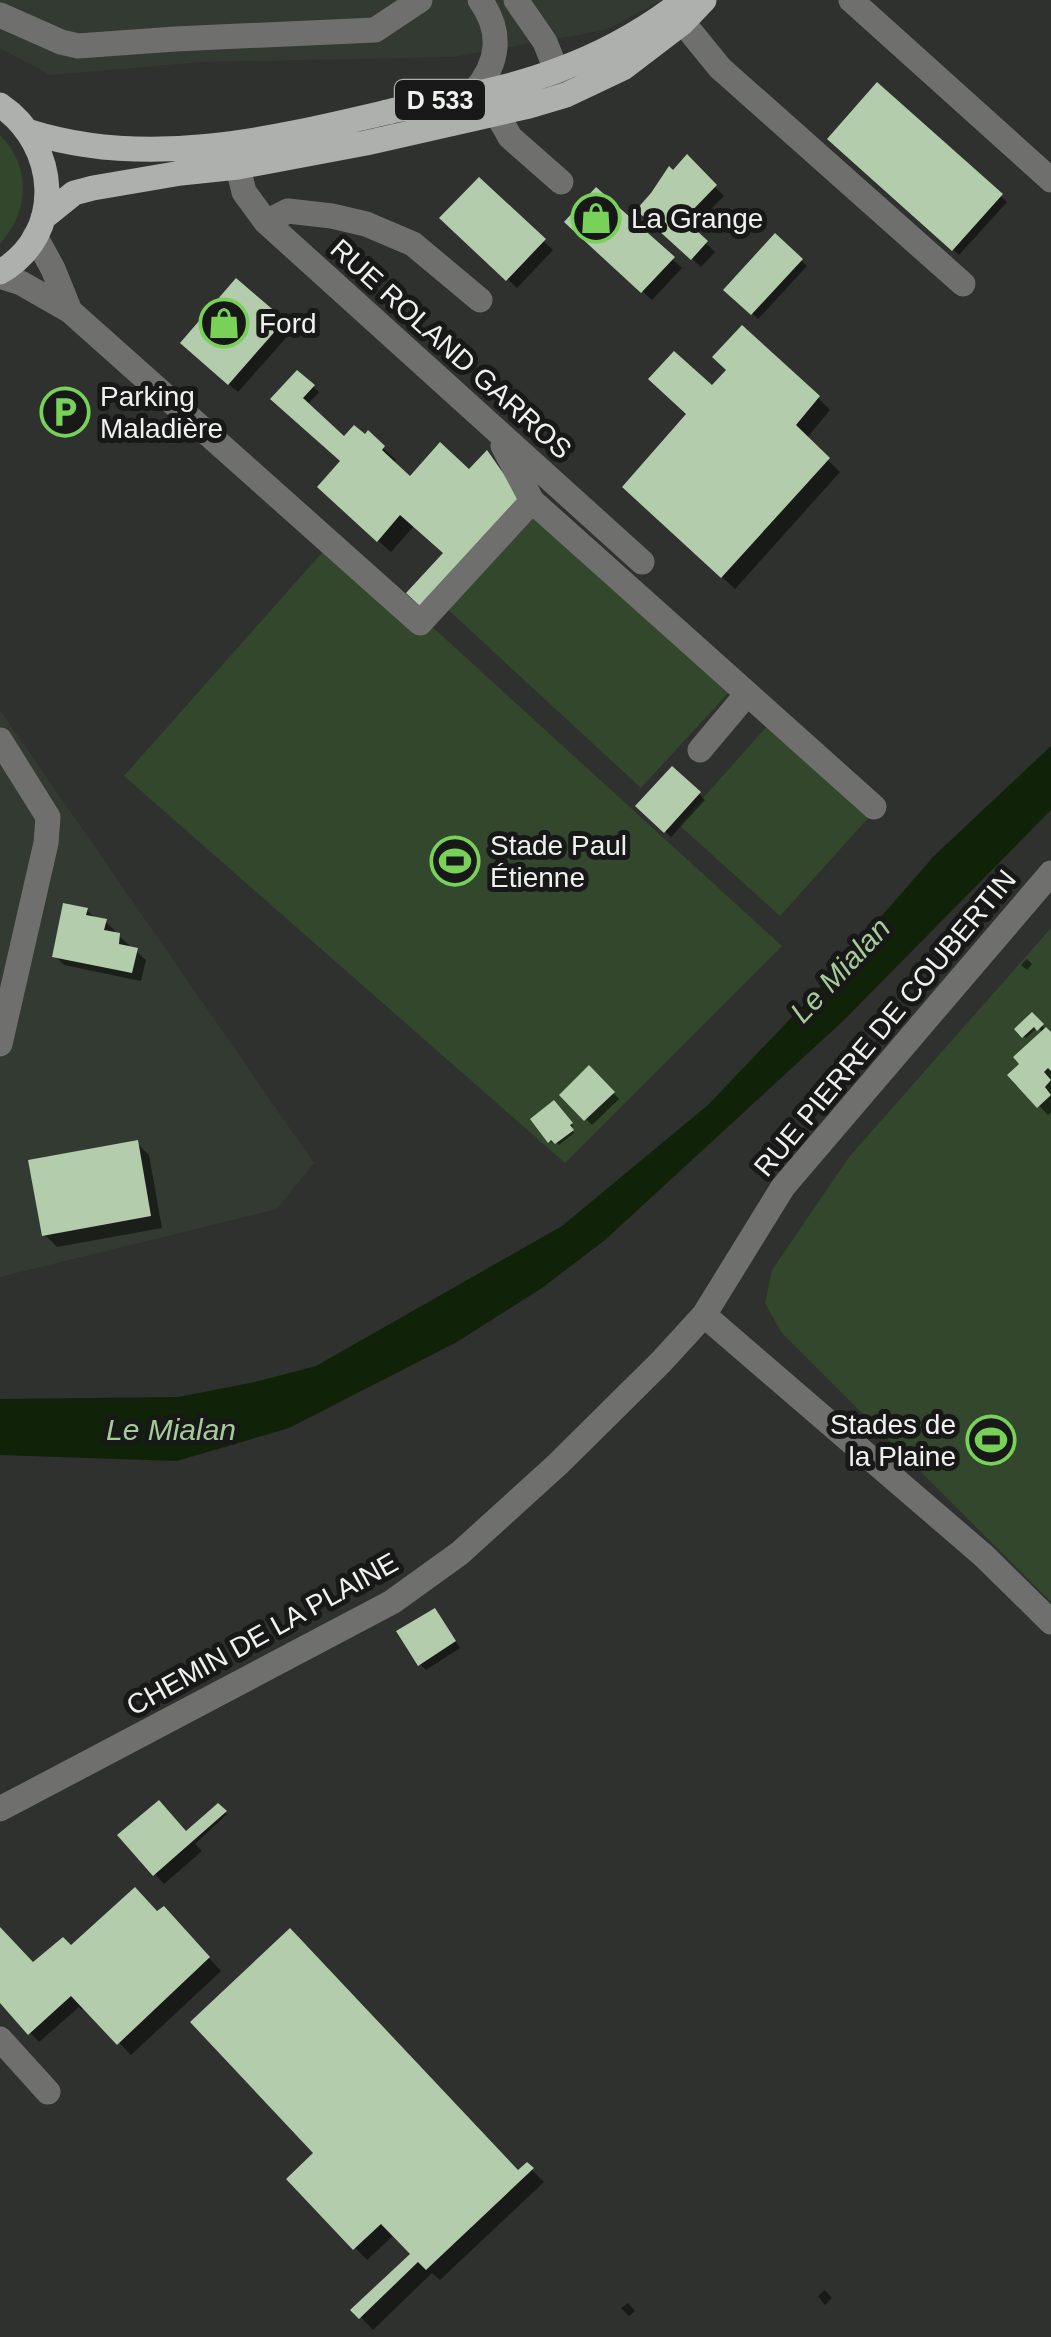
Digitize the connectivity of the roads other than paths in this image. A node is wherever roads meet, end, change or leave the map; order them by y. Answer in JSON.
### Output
{"nodes":[{"id":1,"x":420,"y":0,"type":"edge"},
{"id":2,"x":480,"y":0,"type":"edge"},
{"id":3,"x":516,"y":0,"type":"edge"},
{"id":4,"x":704,"y":0,"type":"edge"},
{"id":5,"x":850,"y":0,"type":"edge"},
{"id":6,"x":680,"y":11,"type":"edge"},
{"id":7,"x":0,"y":15,"type":"edge"},
{"id":8,"x":562,"y":83,"type":"junction"},
{"id":9,"x":474,"y":92,"type":"junction"},
{"id":10,"x":0,"y":105,"type":"edge"},
{"id":11,"x":497,"y":114,"type":"junction"},
{"id":12,"x":30,"y":132,"type":"junction"},
{"id":13,"x":238,"y":167,"type":"junction"},
{"id":14,"x":1051,"y":180,"type":"edge"},
{"id":15,"x":560,"y":182,"type":"dead end"},
{"id":16,"x":266,"y":222,"type":"junction"},
{"id":17,"x":39,"y":227,"type":"junction"},
{"id":18,"x":0,"y":274,"type":"edge"},
{"id":19,"x":964,"y":284,"type":"dead end"},
{"id":20,"x":480,"y":300,"type":"dead end"},
{"id":21,"x":70,"y":311,"type":"junction"},
{"id":22,"x":493,"y":429,"type":"junction"},
{"id":23,"x":532,"y":500,"type":"junction"},
{"id":24,"x":642,"y":562,"type":"dead end"},
{"id":25,"x":746,"y":694,"type":"junction"},
{"id":26,"x":0,"y":740,"type":"edge"},
{"id":27,"x":700,"y":750,"type":"dead end"},
{"id":28,"x":874,"y":807,"type":"dead end"},
{"id":29,"x":1051,"y":873,"type":"edge"},
{"id":30,"x":0,"y":1044,"type":"edge"},
{"id":31,"x":704,"y":1315,"type":"junction"},
{"id":32,"x":1051,"y":1622,"type":"edge"},
{"id":33,"x":0,"y":1809,"type":"edge"},
{"id":34,"x":0,"y":2040,"type":"edge"},
{"id":35,"x":48,"y":2092,"type":"dead end"}],
"edges":[{"from":1,"to":7,"type":"street"},
{"from":2,"to":9,"type":"street"},
{"from":3,"to":8,"type":"street"},
{"from":4,"to":6,"type":"main road","number":"D 533"},
{"from":5,"to":14,"type":"street"},
{"from":6,"to":8,"type":"main road","number":"D 533"},
{"from":6,"to":19,"type":"street"},
{"from":8,"to":9,"type":"main road","number":"D 533"},
{"from":8,"to":11,"type":"main road","number":"D 533"},
{"from":9,"to":12,"type":"main road","number":"D 533"},
{"from":10,"to":12,"type":"main road"},
{"from":11,"to":13,"type":"main road","number":"D 533"},
{"from":11,"to":15,"type":"street"},
{"from":12,"to":17,"type":"main road"},
{"from":13,"to":16,"type":"street","name":"RUE ROLAND GARROS"},
{"from":13,"to":17,"type":"main road","number":"D 533"},
{"from":16,"to":20,"type":"street"},
{"from":16,"to":22,"type":"street","name":"RUE ROLAND GARROS"},
{"from":17,"to":18,"type":"main road"},
{"from":17,"to":21,"type":"street"},
{"from":18,"to":21,"type":"street"},
{"from":21,"to":23,"type":"street"},
{"from":22,"to":23,"type":"street"},
{"from":22,"to":24,"type":"street","name":"RUE ROLAND GARROS"},
{"from":23,"to":25,"type":"street"},
{"from":25,"to":27,"type":"street"},
{"from":25,"to":28,"type":"street"},
{"from":26,"to":30,"type":"street"},
{"from":29,"to":31,"type":"street","name":"RUE PIERRE DE COUBERTIN"},
{"from":31,"to":32,"type":"street"},
{"from":31,"to":33,"type":"street","name":"CHEMIN DE LA PLAINE"},
{"from":34,"to":35,"type":"street"}]}
